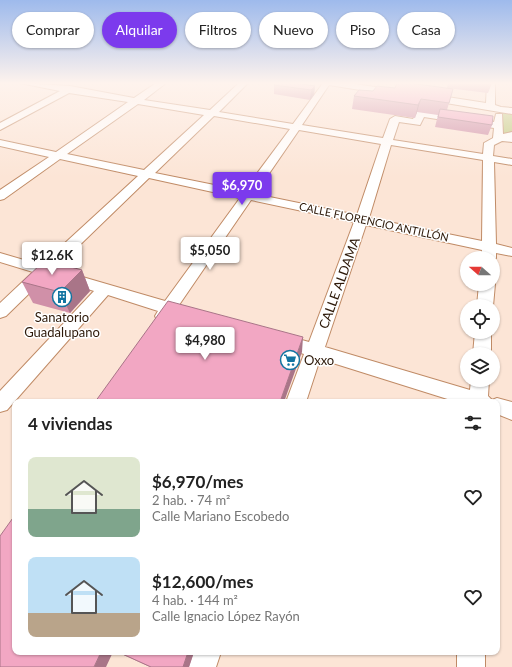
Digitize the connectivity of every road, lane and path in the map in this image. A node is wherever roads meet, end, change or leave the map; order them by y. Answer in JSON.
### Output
{"nodes":[{"id":1,"x":24,"y":114,"type":"edge"},
{"id":2,"x":118,"y":114,"type":"edge"},
{"id":3,"x":210,"y":114,"type":"edge"},
{"id":4,"x":218,"y":114,"type":"edge"},
{"id":5,"x":305,"y":114,"type":"edge"},
{"id":6,"x":420,"y":114,"type":"edge"},
{"id":7,"x":421,"y":114,"type":"edge"},
{"id":8,"x":498,"y":114,"type":"edge"},
{"id":9,"x":500,"y":125,"type":"junction"},
{"id":10,"x":296,"y":126,"type":"junction"},
{"id":11,"x":512,"y":126,"type":"edge"},
{"id":12,"x":0,"y":127,"type":"edge"},
{"id":13,"x":512,"y":135,"type":"edge"},
{"id":14,"x":499,"y":139,"type":"junction"},
{"id":15,"x":386,"y":141,"type":"junction"},
{"id":16,"x":512,"y":141,"type":"edge"},
{"id":17,"x":0,"y":142,"type":"edge"},
{"id":18,"x":60,"y":155,"type":"junction"},
{"id":19,"x":488,"y":157,"type":"junction"},
{"id":20,"x":512,"y":162,"type":"edge"},
{"id":21,"x":148,"y":174,"type":"junction"},
{"id":22,"x":1,"y":194,"type":"edge"},
{"id":23,"x":248,"y":195,"type":"junction"},
{"id":24,"x":362,"y":219,"type":"junction"},
{"id":25,"x":485,"y":251,"type":"edge"},
{"id":26,"x":489,"y":251,"type":"edge"},
{"id":27,"x":500,"y":252,"type":"edge"},
{"id":28,"x":512,"y":252,"type":"edge"},
{"id":29,"x":0,"y":257,"type":"edge"},
{"id":30,"x":43,"y":271,"type":"junction"},
{"id":31,"x":105,"y":288,"type":"junction"},
{"id":32,"x":168,"y":308,"type":"junction"},
{"id":33,"x":0,"y":312,"type":"edge"},
{"id":34,"x":198,"y":316,"type":"edge"},
{"id":35,"x":155,"y":327,"type":"edge"},
{"id":36,"x":264,"y":335,"type":"edge"},
{"id":37,"x":315,"y":350,"type":"junction"},
{"id":38,"x":480,"y":387,"type":"edge"},
{"id":39,"x":297,"y":399,"type":"edge"},
{"id":40,"x":474,"y":399,"type":"edge"},
{"id":41,"x":480,"y":399,"type":"edge"},
{"id":42,"x":0,"y":404,"type":"edge"},
{"id":43,"x":500,"y":407,"type":"edge"},
{"id":44,"x":512,"y":411,"type":"edge"},
{"id":45,"x":206,"y":655,"type":"edge"},
{"id":46,"x":471,"y":655,"type":"edge"},
{"id":47,"x":202,"y":667,"type":"edge"},
{"id":48,"x":471,"y":667,"type":"edge"}],
"edges":[{"from":1,"to":12,"type":"street"},
{"from":2,"to":18,"type":"street"},
{"from":3,"to":21,"type":"street"},
{"from":4,"to":10,"type":"street"},
{"from":5,"to":10,"type":"street"},
{"from":6,"to":15,"type":"street","name":"CALLE ALDAMA"},
{"from":7,"to":9,"type":"street","name":"CALLE ALDAMA"},
{"from":8,"to":9,"type":"street"},
{"from":9,"to":11,"type":"street"},
{"from":9,"to":14,"type":"street"},
{"from":10,"to":15,"type":"street"},
{"from":10,"to":23,"type":"street"},
{"from":13,"to":14,"type":"street"},
{"from":14,"to":16,"type":"street"},
{"from":14,"to":19,"type":"street"},
{"from":15,"to":19,"type":"street"},
{"from":15,"to":24,"type":"street","name":"CALLE ALDAMA"},
{"from":17,"to":18,"type":"street","name":"CALLE FLORENCIO ANTILLÓN"},
{"from":18,"to":21,"type":"street","name":"CALLE FLORENCIO ANTILLÓN"},
{"from":18,"to":22,"type":"street"},
{"from":19,"to":20,"type":"street"},
{"from":19,"to":26,"type":"street"},
{"from":21,"to":23,"type":"street","name":"CALLE FLORENCIO ANTILLÓN"},
{"from":21,"to":30,"type":"street"},
{"from":23,"to":24,"type":"street","name":"CALLE FLORENCIO ANTILLÓN"},
{"from":23,"to":32,"type":"street"},
{"from":24,"to":25,"type":"street","name":"CALLE FLORENCIO ANTILLÓN"},
{"from":24,"to":37,"type":"street","name":"CALLE ALDAMA"},
{"from":27,"to":28,"type":"street","name":"CALLE FLORENCIO ANTILLÓN"},
{"from":29,"to":30,"type":"street"},
{"from":30,"to":31,"type":"street"},
{"from":30,"to":33,"type":"street"},
{"from":31,"to":32,"type":"street"},
{"from":31,"to":42,"type":"street"},
{"from":32,"to":34,"type":"street"},
{"from":32,"to":35,"type":"street"},
{"from":36,"to":37,"type":"street"},
{"from":37,"to":39,"type":"street","name":"CALLE ALDAMA"},
{"from":37,"to":40,"type":"street"},
{"from":38,"to":41,"type":"street"},
{"from":43,"to":44,"type":"street"},
{"from":45,"to":47,"type":"street"},
{"from":46,"to":48,"type":"street"}]}
